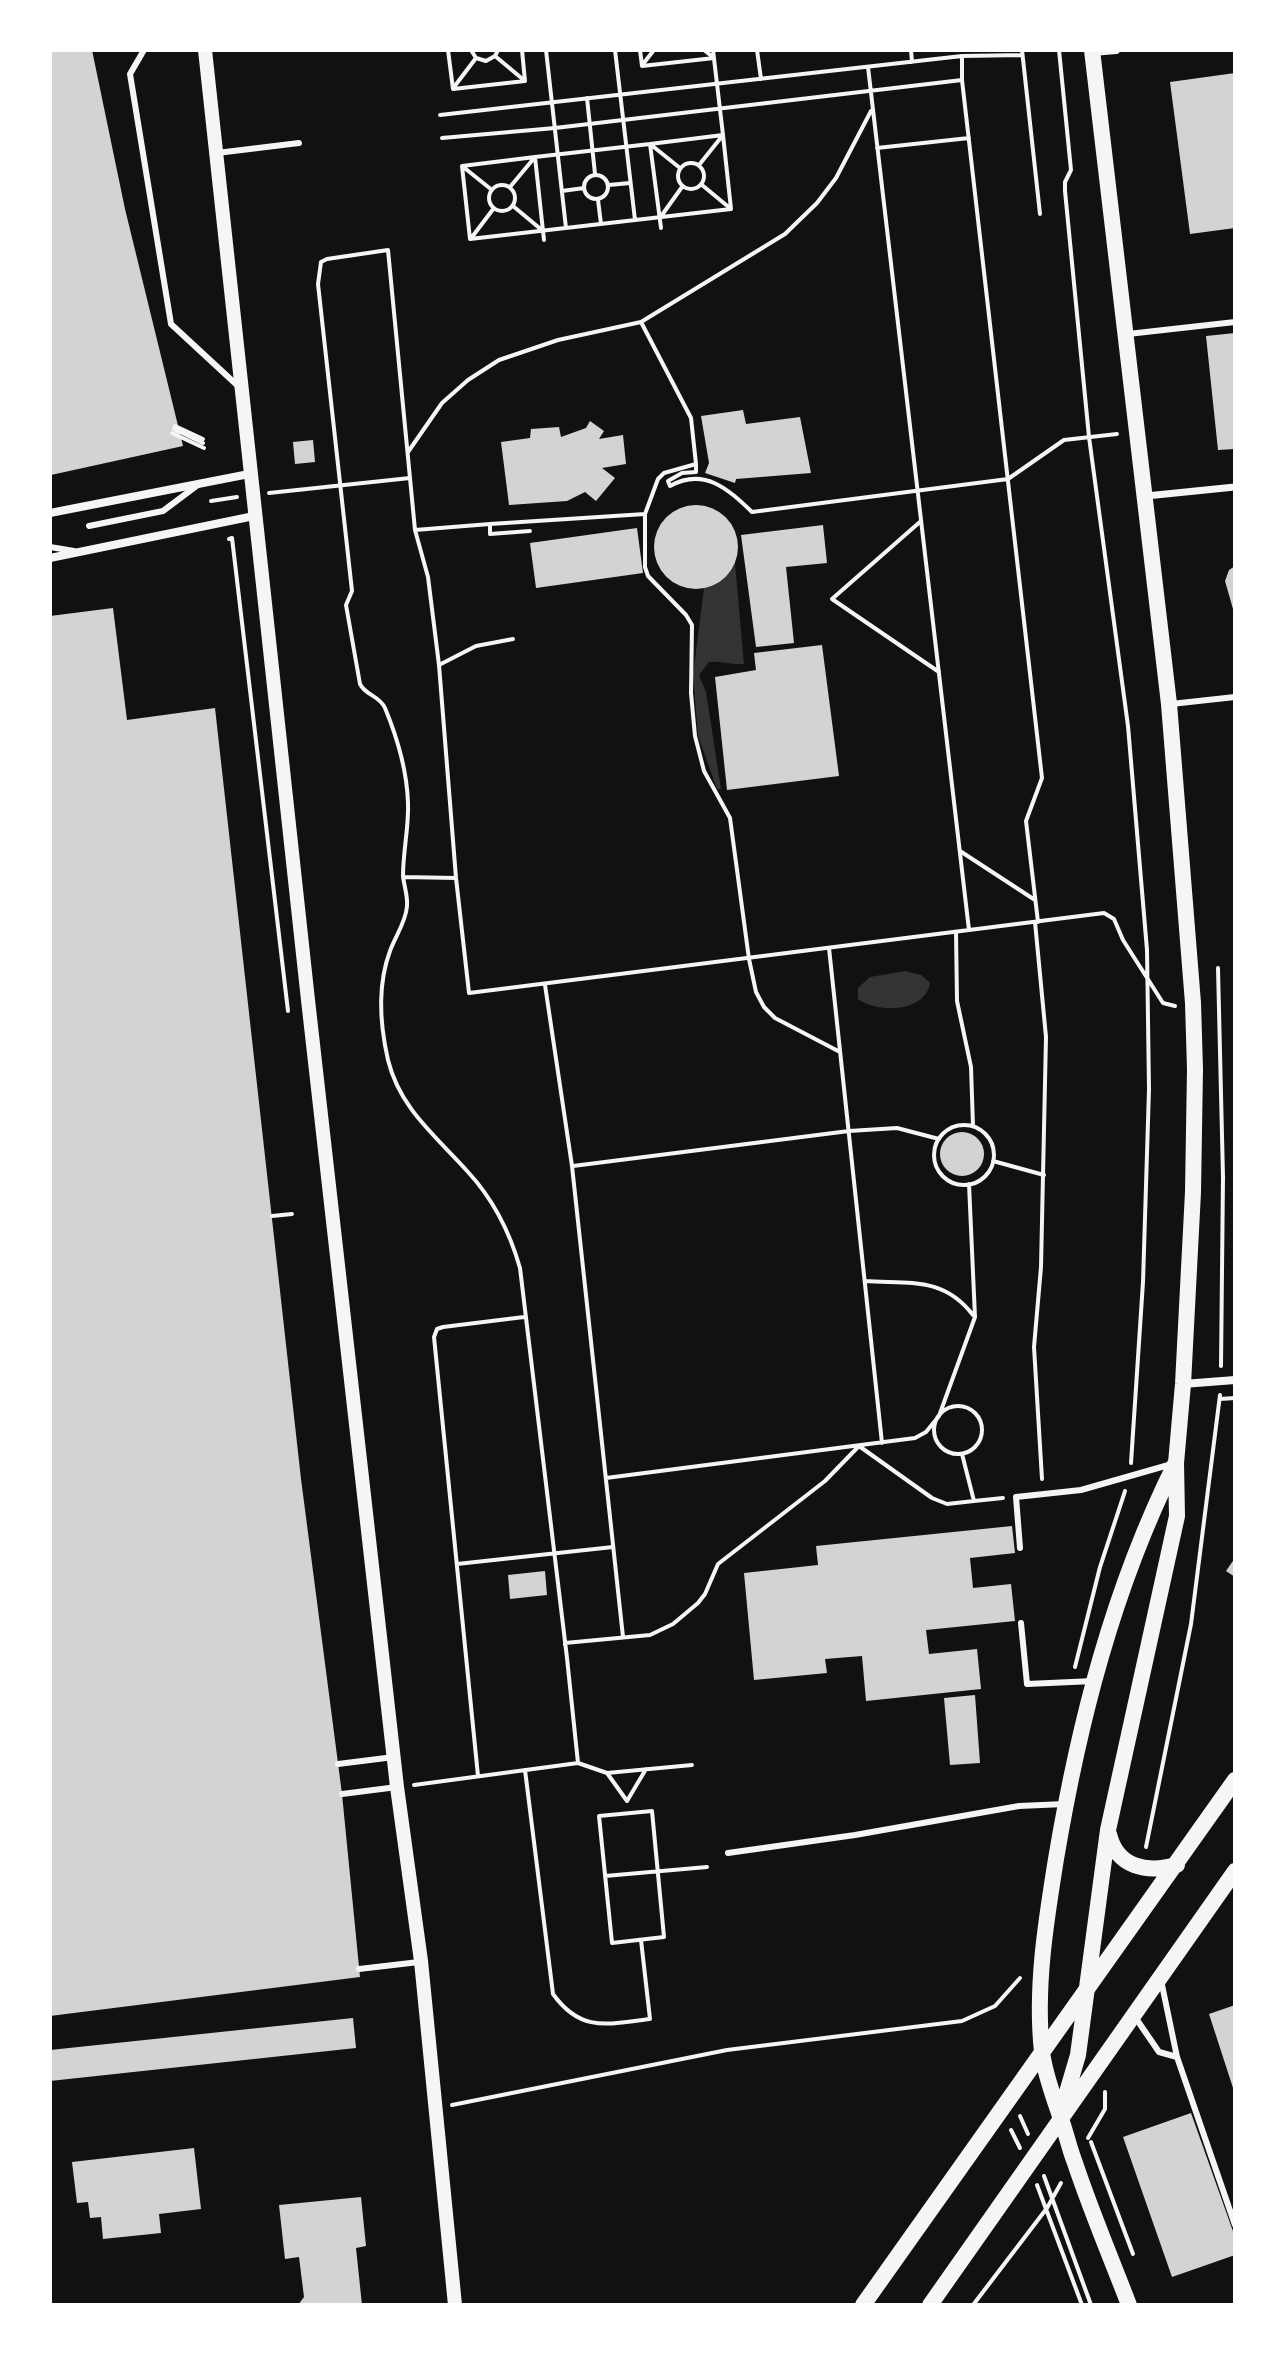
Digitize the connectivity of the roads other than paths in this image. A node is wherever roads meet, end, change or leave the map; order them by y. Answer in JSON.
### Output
{"nodes":[{"id":1,"x":144,"y":50,"type":"edge"},
{"id":2,"x":205,"y":50,"type":"edge"},
{"id":3,"x":1116,"y":50,"type":"edge"},
{"id":4,"x":1092,"y":51,"type":"edge"},
{"id":5,"x":299,"y":143,"type":"dead end"},
{"id":6,"x":217,"y":153,"type":"junction"},
{"id":7,"x":1235,"y":322,"type":"edge"},
{"id":8,"x":1125,"y":335,"type":"junction"},
{"id":9,"x":241,"y":388,"type":"junction"},
{"id":10,"x":249,"y":474,"type":"junction"},
{"id":11,"x":203,"y":483,"type":"junction"},
{"id":12,"x":1235,"y":487,"type":"edge"},
{"id":13,"x":1144,"y":496,"type":"junction"},
{"id":14,"x":50,"y":513,"type":"edge"},
{"id":15,"x":254,"y":516,"type":"junction"},
{"id":16,"x":89,"y":526,"type":"dead end"},
{"id":17,"x":50,"y":547,"type":"edge"},
{"id":18,"x":78,"y":552,"type":"junction"},
{"id":19,"x":50,"y":558,"type":"edge"},
{"id":20,"x":1235,"y":697,"type":"edge"},
{"id":21,"x":1169,"y":704,"type":"junction"},
{"id":22,"x":1235,"y":1380,"type":"edge"},
{"id":23,"x":1183,"y":1384,"type":"junction"},
{"id":24,"x":1176,"y":1463,"type":"junction"},
{"id":25,"x":1020,"y":1548,"type":"dead end"},
{"id":26,"x":1021,"y":1623,"type":"dead end"},
{"id":27,"x":1094,"y":1681,"type":"junction"},
{"id":28,"x":394,"y":1757,"type":"junction"},
{"id":29,"x":338,"y":1764,"type":"dead end"},
{"id":30,"x":1235,"y":1780,"type":"edge"},
{"id":31,"x":397,"y":1787,"type":"junction"},
{"id":32,"x":342,"y":1794,"type":"dead end"},
{"id":33,"x":1065,"y":1804,"type":"junction"},
{"id":34,"x":1108,"y":1830,"type":"junction"},
{"id":35,"x":728,"y":1853,"type":"dead end"},
{"id":36,"x":1177,"y":1865,"type":"junction"},
{"id":37,"x":1235,"y":1871,"type":"edge"},
{"id":38,"x":421,"y":1961,"type":"junction"},
{"id":39,"x":359,"y":1969,"type":"dead end"},
{"id":40,"x":1160,"y":1975,"type":"junction"},
{"id":41,"x":1086,"y":1992,"type":"junction"},
{"id":42,"x":1133,"y":2014,"type":"junction"},
{"id":43,"x":1042,"y":2053,"type":"junction"},
{"id":44,"x":1177,"y":2057,"type":"junction"},
{"id":45,"x":1060,"y":2116,"type":"junction"},
{"id":46,"x":1235,"y":2225,"type":"edge"},
{"id":47,"x":455,"y":2305,"type":"edge"},
{"id":48,"x":863,"y":2305,"type":"edge"},
{"id":49,"x":930,"y":2305,"type":"edge"},
{"id":50,"x":1129,"y":2305,"type":"edge"}],
"edges":[{"from":1,"to":9,"type":"lane"},
{"from":2,"to":6,"type":"street"},
{"from":3,"to":4,"type":"street"},
{"from":4,"to":8,"type":"main road"},
{"from":5,"to":6,"type":"lane"},
{"from":6,"to":9,"type":"street"},
{"from":7,"to":8,"type":"lane"},
{"from":8,"to":13,"type":"main road"},
{"from":9,"to":10,"type":"street"},
{"from":10,"to":11,"type":"street"},
{"from":10,"to":15,"type":"street"},
{"from":11,"to":14,"type":"street"},
{"from":11,"to":16,"type":"lane"},
{"from":12,"to":13,"type":"street"},
{"from":13,"to":21,"type":"main road"},
{"from":15,"to":18,"type":"street"},
{"from":15,"to":28,"type":"street"},
{"from":17,"to":18,"type":"lane"},
{"from":18,"to":19,"type":"street"},
{"from":20,"to":21,"type":"lane"},
{"from":21,"to":23,"type":"main road"},
{"from":22,"to":23,"type":"street"},
{"from":23,"to":24,"type":"main road"},
{"from":24,"to":25,"type":"lane"},
{"from":24,"to":27,"type":"main road"},
{"from":24,"to":34,"type":"main road"},
{"from":26,"to":27,"type":"lane"},
{"from":27,"to":33,"type":"main road"},
{"from":28,"to":29,"type":"lane"},
{"from":28,"to":31,"type":"street"},
{"from":30,"to":36,"type":"main road"},
{"from":31,"to":32,"type":"lane"},
{"from":31,"to":38,"type":"street"},
{"from":33,"to":35,"type":"lane"},
{"from":33,"to":43,"type":"main road"},
{"from":34,"to":36,"type":"main road"},
{"from":34,"to":41,"type":"main road"},
{"from":36,"to":41,"type":"main road"},
{"from":37,"to":40,"type":"main road"},
{"from":38,"to":39,"type":"lane"},
{"from":38,"to":47,"type":"street"},
{"from":40,"to":42,"type":"main road"},
{"from":40,"to":44,"type":"lane"},
{"from":41,"to":43,"type":"main road"},
{"from":41,"to":45,"type":"main road"},
{"from":42,"to":44,"type":"lane"},
{"from":42,"to":45,"type":"main road"},
{"from":43,"to":45,"type":"main road"},
{"from":43,"to":48,"type":"main road"},
{"from":44,"to":46,"type":"lane"},
{"from":45,"to":49,"type":"main road"},
{"from":45,"to":50,"type":"main road"}]}
